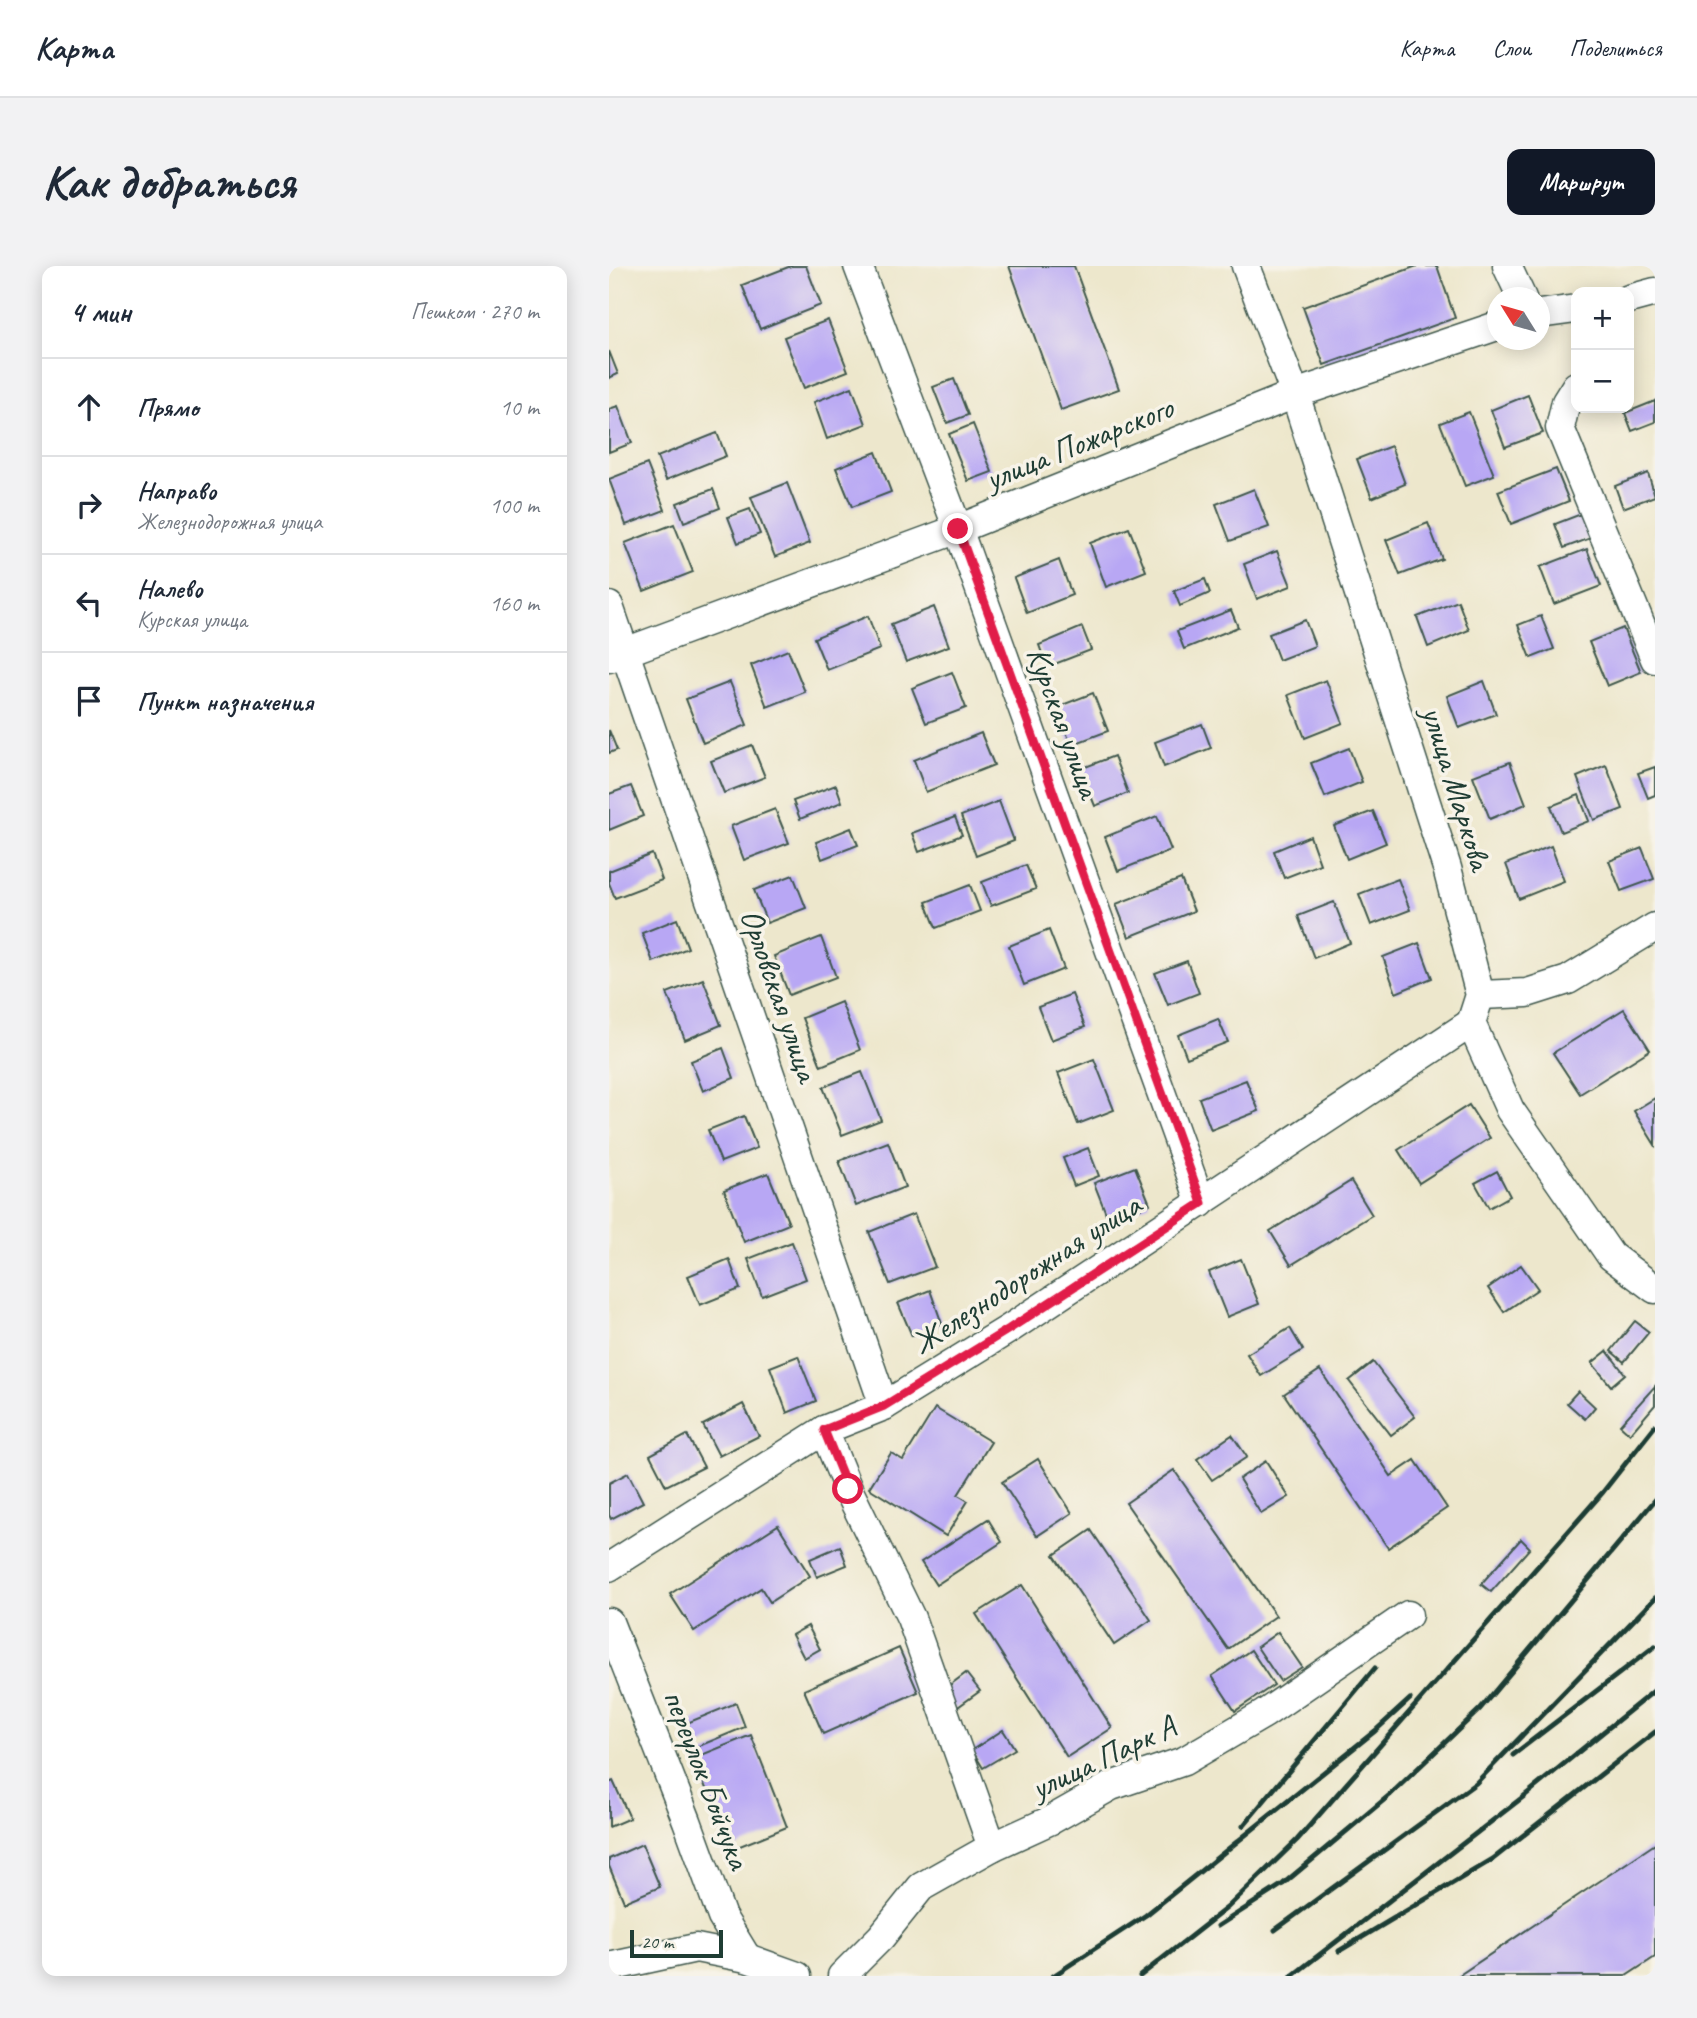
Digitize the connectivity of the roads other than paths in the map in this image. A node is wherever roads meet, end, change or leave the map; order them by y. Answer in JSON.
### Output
{"nodes":[{"id":1,"x":858,"y":266,"type":"edge"},
{"id":2,"x":1245,"y":266,"type":"edge"},
{"id":3,"x":1507,"y":266,"type":"edge"},
{"id":4,"x":1517,"y":287,"type":"edge"},
{"id":5,"x":1655,"y":292,"type":"edge"},
{"id":6,"x":1634,"y":298,"type":"edge"},
{"id":7,"x":1571,"y":310,"type":"edge"},
{"id":8,"x":1550,"y":313,"type":"edge"},
{"id":9,"x":1487,"y":329,"type":"edge"},
{"id":10,"x":1294,"y":394,"type":"junction"},
{"id":11,"x":1571,"y":394,"type":"edge"},
{"id":12,"x":958,"y":529,"type":"junction"},
{"id":13,"x":609,"y":606,"type":"edge"},
{"id":14,"x":617,"y":654,"type":"edge"},
{"id":15,"x":1655,"y":659,"type":"edge"},
{"id":16,"x":1655,"y":927,"type":"edge"},
{"id":17,"x":1481,"y":995,"type":"junction"},
{"id":18,"x":1471,"y":1023,"type":"junction"},
{"id":19,"x":1202,"y":1203,"type":"junction"},
{"id":20,"x":1655,"y":1289,"type":"edge"},
{"id":21,"x":884,"y":1406,"type":"junction"},
{"id":22,"x":824,"y":1430,"type":"junction"},
{"id":23,"x":609,"y":1567,"type":"edge"},
{"id":24,"x":1408,"y":1615,"type":"dead end"},
{"id":25,"x":609,"y":1622,"type":"edge"},
{"id":26,"x":992,"y":1847,"type":"junction"},
{"id":27,"x":747,"y":1958,"type":"junction"},
{"id":28,"x":609,"y":1967,"type":"edge"},
{"id":29,"x":797,"y":1976,"type":"edge"},
{"id":30,"x":842,"y":1976,"type":"edge"}],
"edges":[{"from":1,"to":12,"type":"street","name":"Курская улица"},
{"from":2,"to":10,"type":"street","name":"улица Маркова"},
{"from":3,"to":4,"type":"street"},
{"from":5,"to":6,"type":"street"},
{"from":7,"to":8,"type":"street"},
{"from":9,"to":10,"type":"street","name":"улица Пожарского"},
{"from":10,"to":12,"type":"street","name":"улица Пожарского"},
{"from":10,"to":17,"type":"street","name":"улица Маркова"},
{"from":11,"to":15,"type":"street"},
{"from":12,"to":14,"type":"street","name":"улица Пожарского"},
{"from":12,"to":19,"type":"street","name":"Курская улица"},
{"from":13,"to":14,"type":"street","name":"Орловская улица"},
{"from":14,"to":21,"type":"street","name":"Орловская улица"},
{"from":16,"to":17,"type":"street"},
{"from":17,"to":18,"type":"street"},
{"from":18,"to":19,"type":"street","name":"Железнодорожная улица"},
{"from":18,"to":20,"type":"street"},
{"from":19,"to":21,"type":"street","name":"Железнодорожная улица"},
{"from":21,"to":22,"type":"street","name":"Железнодорожная улица"},
{"from":22,"to":23,"type":"street","name":"Железнодорожная улица"},
{"from":22,"to":26,"type":"street"},
{"from":24,"to":26,"type":"street","name":"улица Парк А"},
{"from":25,"to":27,"type":"street","name":"переулок Бойчука"},
{"from":26,"to":30,"type":"street","name":"улица Парк А"},
{"from":27,"to":28,"type":"street"},
{"from":27,"to":29,"type":"street"}]}
